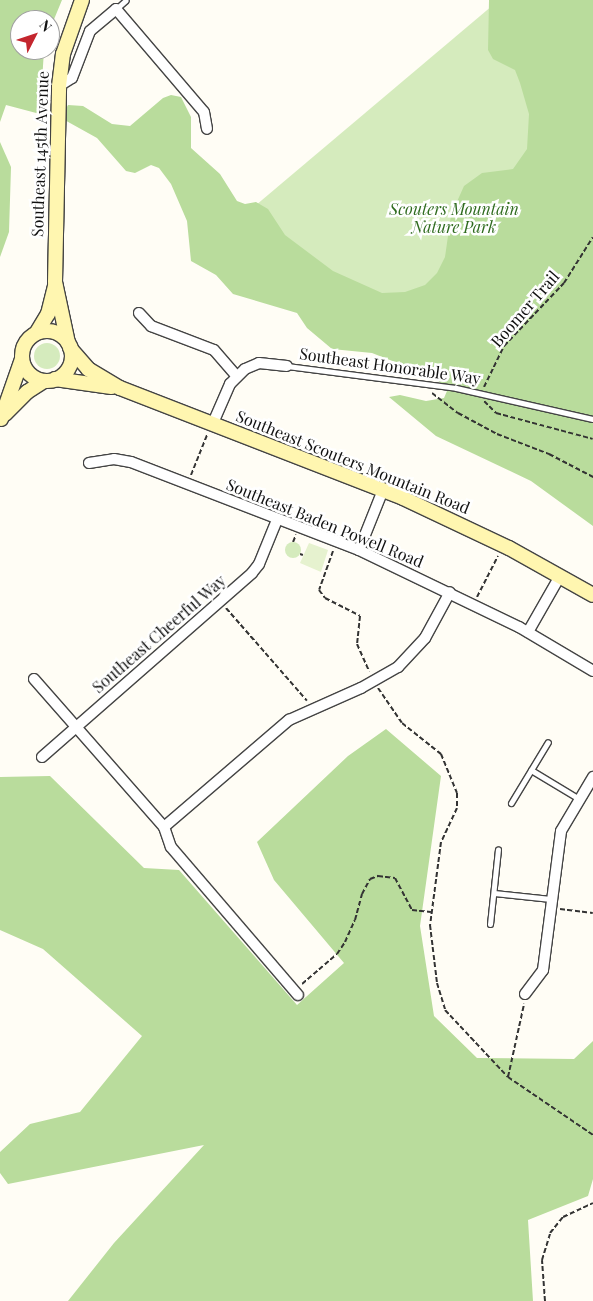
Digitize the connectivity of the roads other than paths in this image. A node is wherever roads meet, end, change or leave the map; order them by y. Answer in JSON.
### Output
{"nodes":[{"id":1,"x":82,"y":0,"type":"edge"},
{"id":2,"x":126,"y":0,"type":"edge"},
{"id":3,"x":116,"y":9,"type":"junction"},
{"id":4,"x":59,"y":86,"type":"junction"},
{"id":5,"x":207,"y":128,"type":"dead end"},
{"id":6,"x":55,"y":282,"type":"junction"},
{"id":7,"x":139,"y":313,"type":"dead end"},
{"id":8,"x":38,"y":332,"type":"junction"},
{"id":9,"x":69,"y":345,"type":"junction"},
{"id":10,"x":22,"y":359,"type":"junction"},
{"id":11,"x":286,"y":366,"type":"joint"},
{"id":12,"x":237,"y":376,"type":"junction"},
{"id":13,"x":50,"y":380,"type":"junction"},
{"id":14,"x":120,"y":388,"type":"junction"},
{"id":15,"x":0,"y":419,"type":"edge"},
{"id":16,"x":593,"y":419,"type":"edge"},
{"id":17,"x":219,"y":425,"type":"junction"},
{"id":18,"x":89,"y":464,"type":"dead end"},
{"id":19,"x":384,"y":490,"type":"junction"},
{"id":20,"x":277,"y":520,"type":"junction"},
{"id":21,"x":359,"y":550,"type":"junction"},
{"id":22,"x":560,"y":576,"type":"junction"},
{"id":23,"x":450,"y":592,"type":"junction"},
{"id":24,"x":593,"y":595,"type":"edge"},
{"id":25,"x":528,"y":632,"type":"junction"},
{"id":26,"x":593,"y":671,"type":"edge"},
{"id":27,"x":34,"y":680,"type":"dead end"},
{"id":28,"x":76,"y":728,"type":"junction"},
{"id":29,"x":548,"y":742,"type":"dead end"},
{"id":30,"x":42,"y":757,"type":"dead end"},
{"id":31,"x":531,"y":770,"type":"junction"},
{"id":32,"x":593,"y":778,"type":"edge"},
{"id":33,"x":579,"y":799,"type":"junction"},
{"id":34,"x":511,"y":803,"type":"dead end"},
{"id":35,"x":164,"y":827,"type":"junction"},
{"id":36,"x":498,"y":849,"type":"dead end"},
{"id":37,"x":494,"y":893,"type":"junction"},
{"id":38,"x":551,"y":904,"type":"junction"},
{"id":39,"x":490,"y":924,"type":"dead end"},
{"id":40,"x":296,"y":993,"type":"road end"},
{"id":41,"x":525,"y":994,"type":"road end"}],
"edges":[{"from":1,"to":4,"type":"main road","name":"Southeast 145th Avenue"},
{"from":2,"to":3,"type":"lane"},
{"from":3,"to":4,"type":"street"},
{"from":3,"to":5,"type":"street"},
{"from":4,"to":6,"type":"main road","name":"Southeast 145th Avenue"},
{"from":6,"to":8,"type":"main road","name":"Southeast 145th Avenue"},
{"from":6,"to":9,"type":"main road","name":"Southeast 145th Avenue"},
{"from":7,"to":12,"type":"street"},
{"from":8,"to":9,"type":"main road"},
{"from":8,"to":10,"type":"main road","name":"Southeast 145th Avenue"},
{"from":9,"to":13,"type":"main road","name":"Southeast 145th Avenue"},
{"from":9,"to":14,"type":"main road","name":"Southeast Scouters Mountain Road"},
{"from":10,"to":13,"type":"main road"},
{"from":10,"to":15,"type":"main road","name":"Southeast 145th Avenue"},
{"from":11,"to":12,"type":"street","name":"Southeast Honorable Way"},
{"from":11,"to":16,"type":"lane","name":"Southeast Honorable Way"},
{"from":12,"to":17,"type":"street"},
{"from":13,"to":14,"type":"main road","name":"Southeast Scouters Mountain Road"},
{"from":13,"to":15,"type":"main road","name":"Southeast 145th Avenue"},
{"from":14,"to":17,"type":"main road","name":"Southeast Scouters Mountain Road"},
{"from":17,"to":19,"type":"main road","name":"Southeast Scouters Mountain Road"},
{"from":18,"to":20,"type":"street","name":"Southeast Baden Powell Road"},
{"from":19,"to":21,"type":"street"},
{"from":19,"to":22,"type":"main road","name":"Southeast Scouters Mountain Road"},
{"from":20,"to":21,"type":"street","name":"Southeast Baden Powell Road"},
{"from":20,"to":28,"type":"street","name":"Southeast Cheerful Way"},
{"from":21,"to":23,"type":"street","name":"Southeast Baden Powell Road"},
{"from":22,"to":24,"type":"main road","name":"Southeast Scouters Mountain Road"},
{"from":22,"to":25,"type":"street"},
{"from":23,"to":25,"type":"street","name":"Southeast Baden Powell Road"},
{"from":23,"to":35,"type":"street"},
{"from":25,"to":26,"type":"street","name":"Southeast Baden Powell Road"},
{"from":27,"to":28,"type":"street"},
{"from":28,"to":30,"type":"street","name":"Southeast Cheerful Way"},
{"from":28,"to":35,"type":"street"},
{"from":29,"to":31,"type":"lane"},
{"from":31,"to":33,"type":"lane"},
{"from":31,"to":34,"type":"lane"},
{"from":32,"to":33,"type":"street"},
{"from":33,"to":38,"type":"street"},
{"from":35,"to":40,"type":"street"},
{"from":36,"to":37,"type":"lane"},
{"from":37,"to":38,"type":"lane"},
{"from":37,"to":39,"type":"lane"},
{"from":38,"to":41,"type":"street"}]}
